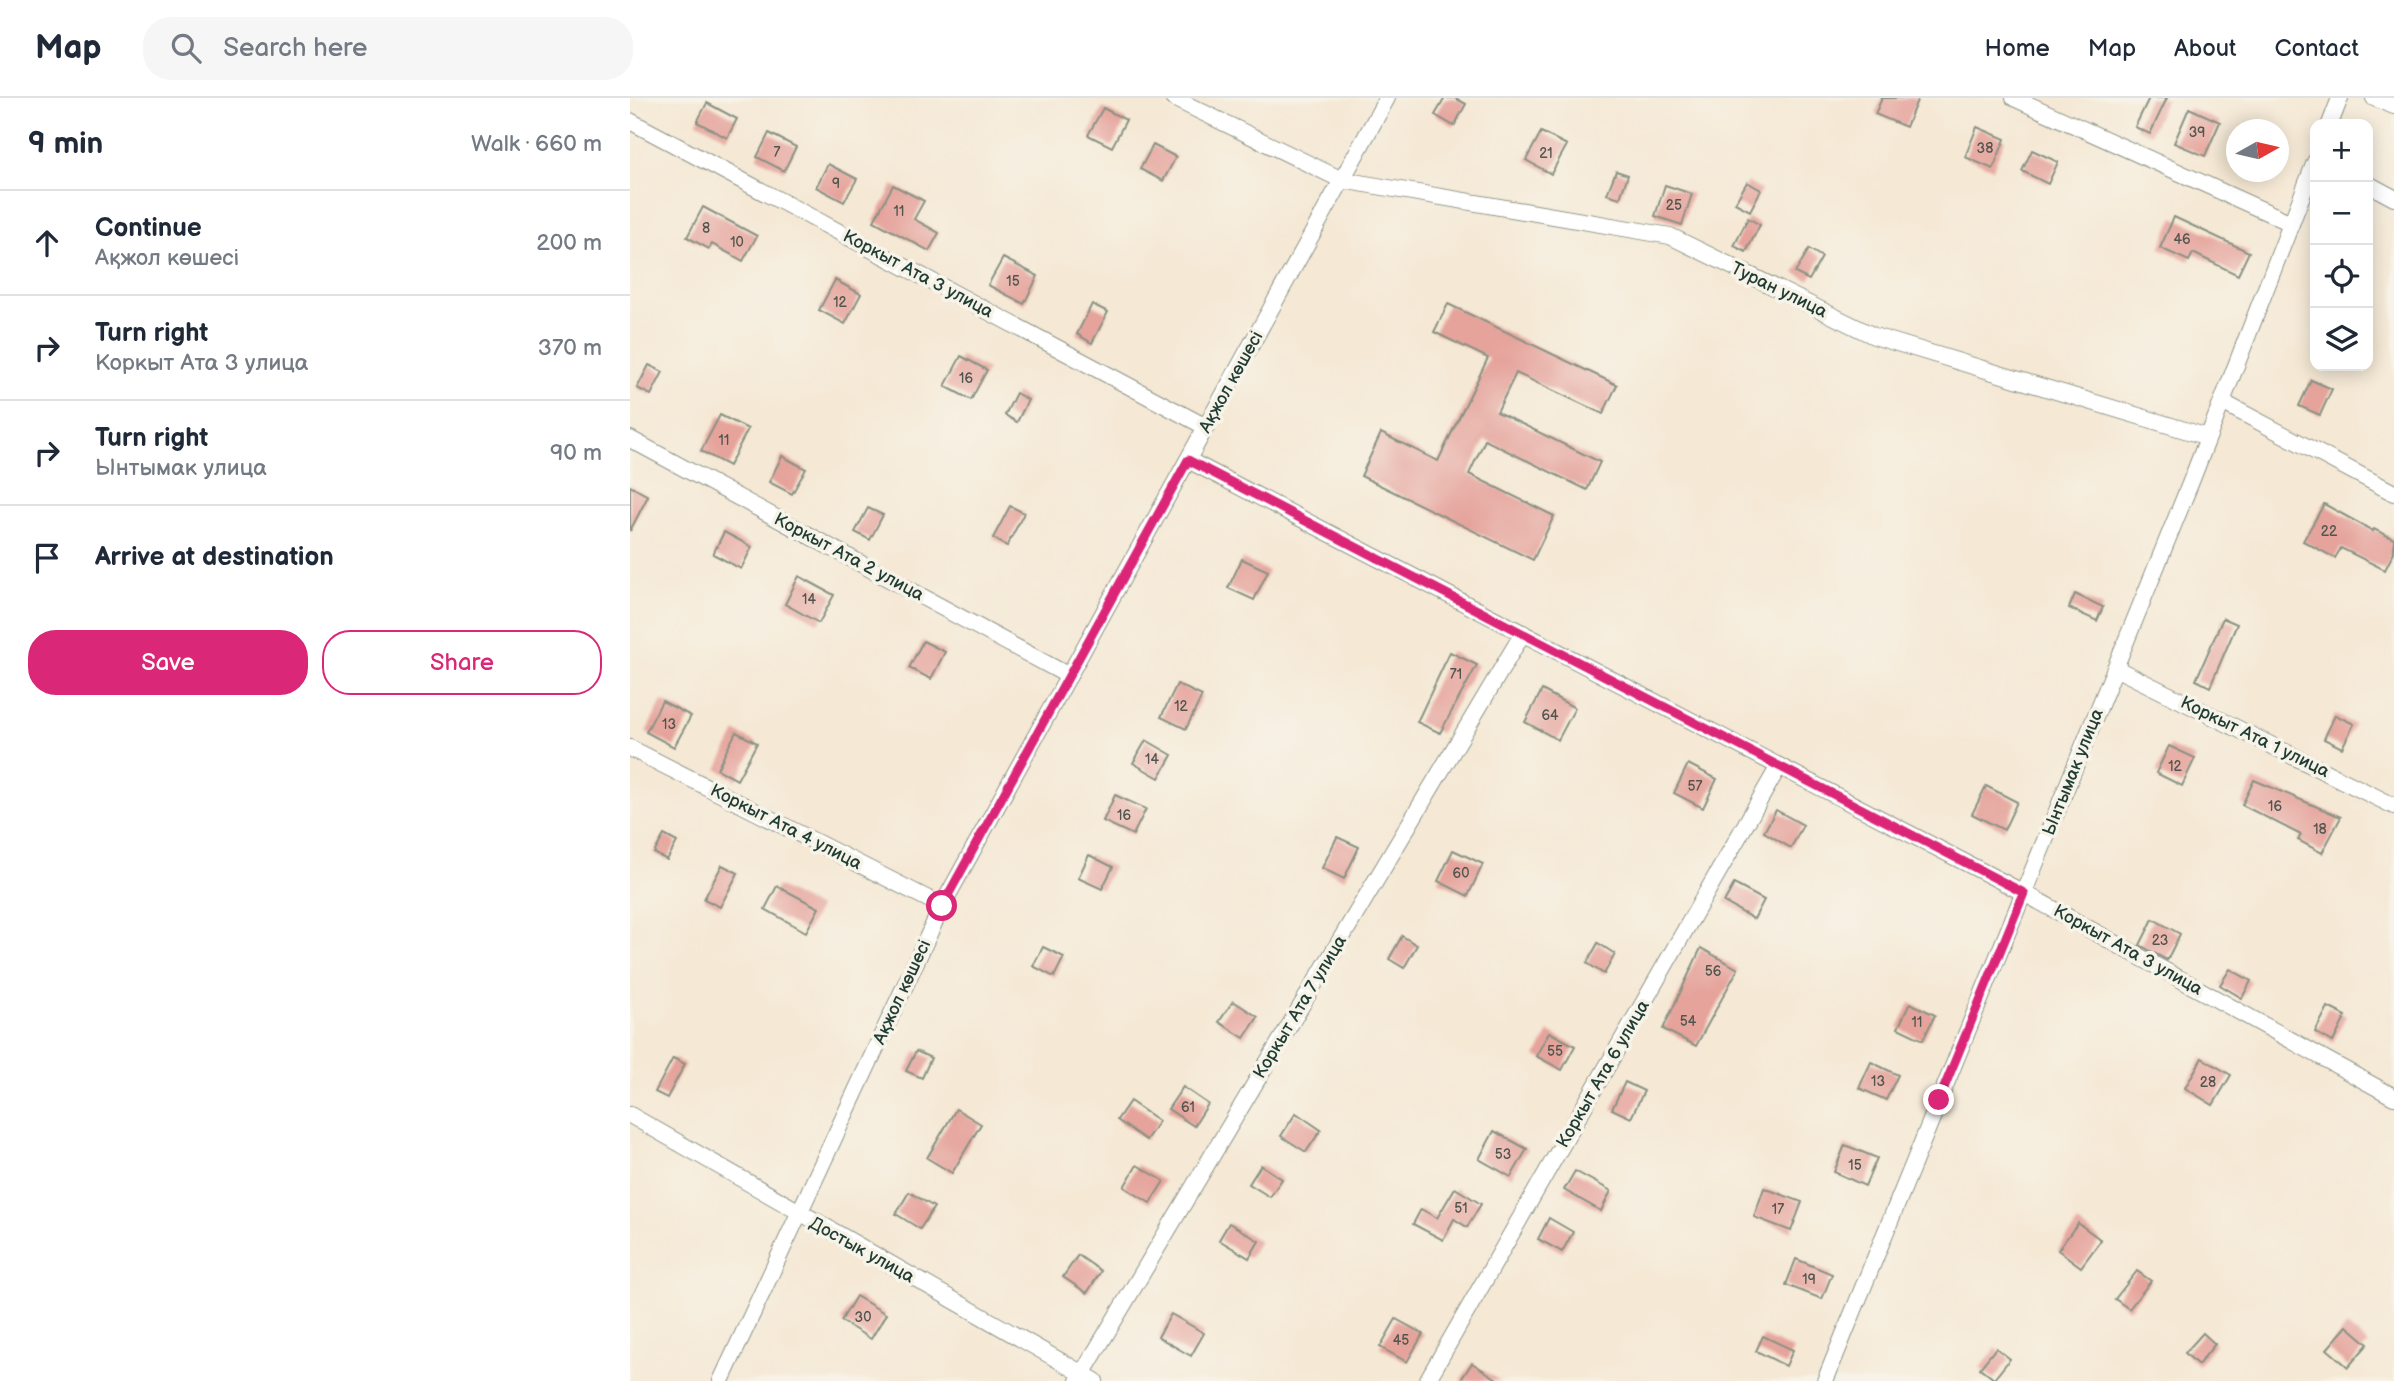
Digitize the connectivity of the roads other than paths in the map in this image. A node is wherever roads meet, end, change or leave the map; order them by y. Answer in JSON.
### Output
{"nodes":[{"id":1,"x":1173,"y":98,"type":"edge"},
{"id":2,"x":1387,"y":98,"type":"edge"},
{"id":3,"x":2014,"y":98,"type":"edge"},
{"id":4,"x":2340,"y":98,"type":"edge"},
{"id":5,"x":2374,"y":98,"type":"edge"},
{"id":6,"x":2394,"y":106,"type":"edge"},
{"id":7,"x":2332,"y":119,"type":"edge"},
{"id":8,"x":630,"y":121,"type":"edge"},
{"id":9,"x":2310,"y":175,"type":"edge"},
{"id":10,"x":1342,"y":180,"type":"junction"},
{"id":11,"x":2373,"y":187,"type":"edge"},
{"id":12,"x":2394,"y":198,"type":"edge"},
{"id":13,"x":2291,"y":223,"type":"junction"},
{"id":14,"x":2222,"y":402,"type":"junction"},
{"id":15,"x":1206,"y":427,"type":"junction"},
{"id":16,"x":2208,"y":437,"type":"junction"},
{"id":17,"x":630,"y":439,"type":"edge"},
{"id":18,"x":1188,"y":460,"type":"junction"},
{"id":19,"x":2394,"y":493,"type":"edge"},
{"id":20,"x":1523,"y":634,"type":"junction"},
{"id":21,"x":2115,"y":668,"type":"junction"},
{"id":22,"x":1069,"y":676,"type":"junction"},
{"id":23,"x":630,"y":748,"type":"edge"},
{"id":24,"x":1779,"y":766,"type":"junction"},
{"id":25,"x":2394,"y":806,"type":"edge"},
{"id":26,"x":2024,"y":893,"type":"junction"},
{"id":27,"x":942,"y":906,"type":"junction"},
{"id":28,"x":2394,"y":1097,"type":"edge"},
{"id":29,"x":630,"y":1115,"type":"edge"},
{"id":30,"x":798,"y":1214,"type":"junction"},
{"id":31,"x":1085,"y":1378,"type":"edge"},
{"id":32,"x":721,"y":1381,"type":"edge"},
{"id":33,"x":1427,"y":1381,"type":"edge"},
{"id":34,"x":1825,"y":1381,"type":"edge"}],
"edges":[{"from":1,"to":10,"type":"street"},
{"from":2,"to":10,"type":"street","name":"Ақжол көшесі"},
{"from":3,"to":13,"type":"street"},
{"from":4,"to":7,"type":"street"},
{"from":5,"to":6,"type":"street"},
{"from":8,"to":15,"type":"street","name":"Коркыт Ата 3 улица"},
{"from":9,"to":13,"type":"street","name":"Ынтымак улица"},
{"from":10,"to":15,"type":"street","name":"Ақжол көшесі"},
{"from":10,"to":16,"type":"street","name":"Туран улица"},
{"from":11,"to":12,"type":"street"},
{"from":13,"to":14,"type":"street","name":"Ынтымак улица"},
{"from":14,"to":16,"type":"street","name":"Ынтымак улица"},
{"from":14,"to":19,"type":"street"},
{"from":15,"to":18,"type":"street","name":"Ақжол көшесі"},
{"from":16,"to":21,"type":"street","name":"Ынтымак улица"},
{"from":17,"to":22,"type":"street","name":"Коркыт Ата 2 улица"},
{"from":18,"to":20,"type":"street","name":"Коркыт Ата 3 улица"},
{"from":18,"to":22,"type":"street","name":"Ақжол көшесі"},
{"from":20,"to":24,"type":"street","name":"Коркыт Ата 3 улица"},
{"from":20,"to":31,"type":"street","name":"Коркыт Ата 7 улица"},
{"from":21,"to":25,"type":"street","name":"Коркыт Ата 1 улица"},
{"from":21,"to":26,"type":"street","name":"Ынтымак улица"},
{"from":22,"to":27,"type":"street","name":"Ақжол көшесі"},
{"from":23,"to":27,"type":"street","name":"Коркыт Ата 4 улица"},
{"from":24,"to":26,"type":"street","name":"Коркыт Ата 3 улица"},
{"from":24,"to":33,"type":"street","name":"Коркыт Ата 6 улица"},
{"from":26,"to":28,"type":"street","name":"Коркыт Ата 3 улица"},
{"from":26,"to":34,"type":"street","name":"Ынтымак улица"},
{"from":27,"to":30,"type":"street","name":"Ақжол көшесі"},
{"from":29,"to":30,"type":"street","name":"Достык улица"},
{"from":30,"to":31,"type":"street","name":"Достык улица"},
{"from":30,"to":32,"type":"street","name":"Ақжол көшесі"}]}
